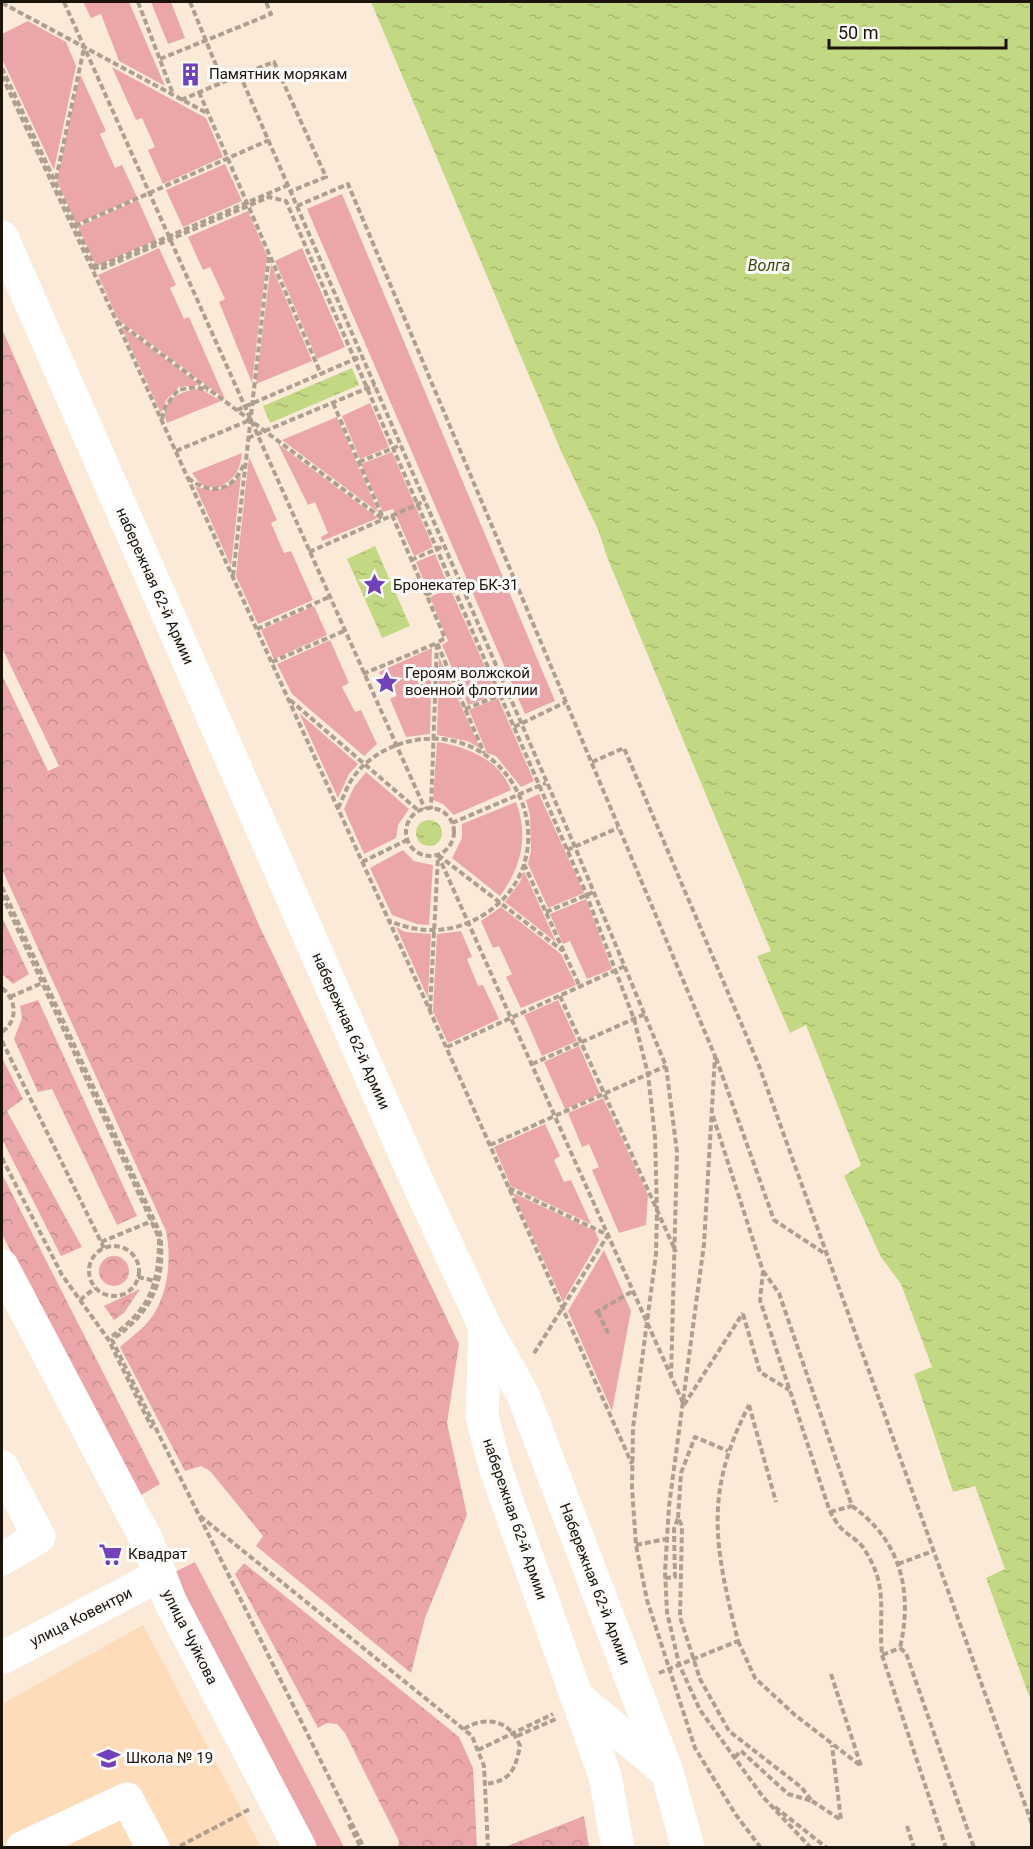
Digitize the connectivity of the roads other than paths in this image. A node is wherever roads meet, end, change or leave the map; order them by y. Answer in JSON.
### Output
{"nodes":[{"id":1,"x":2,"y":237,"type":"edge"},
{"id":2,"x":2,"y":1266,"type":"edge"},
{"id":3,"x":485,"y":1327,"type":"junction"},
{"id":4,"x":542,"y":1446,"type":"junction"},
{"id":5,"x":2,"y":1467,"type":"edge"},
{"id":6,"x":496,"y":1470,"type":"junction"},
{"id":7,"x":2,"y":1559,"type":"edge"},
{"id":8,"x":160,"y":1575,"type":"junction"},
{"id":9,"x":2,"y":1658,"type":"edge"},
{"id":10,"x":628,"y":1672,"type":"junction"},
{"id":11,"x":567,"y":1704,"type":"junction"},
{"id":12,"x":617,"y":1729,"type":"junction"},
{"id":13,"x":667,"y":1772,"type":"junction"},
{"id":14,"x":605,"y":1776,"type":"junction"},
{"id":15,"x":22,"y":1848,"type":"edge"},
{"id":16,"x":153,"y":1848,"type":"edge"},
{"id":17,"x":300,"y":1848,"type":"edge"},
{"id":18,"x":618,"y":1848,"type":"edge"},
{"id":19,"x":688,"y":1848,"type":"edge"}],
"edges":[{"from":1,"to":3,"type":"main road","name":"набережная 62-й Армии"},
{"from":2,"to":8,"type":"main road","name":"улица Чуйкова"},
{"from":3,"to":4,"type":"main road","name":"Набережная 62-й Армии"},
{"from":3,"to":6,"type":"main road","name":"набережная 62-й Армии"},
{"from":4,"to":6,"type":"main road"},
{"from":4,"to":10,"type":"main road","name":"Набережная 62-й Армии"},
{"from":5,"to":7,"type":"main road"},
{"from":6,"to":11,"type":"main road","name":"набережная 62-й Армии"},
{"from":8,"to":9,"type":"main road","name":"улица Ковентри"},
{"from":8,"to":17,"type":"main road","name":"улица Чуйкова"},
{"from":10,"to":12,"type":"main road"},
{"from":10,"to":13,"type":"main road","name":"Набережная 62-й Армии"},
{"from":11,"to":12,"type":"main road"},
{"from":11,"to":14,"type":"main road","name":"набережная 62-й Армии"},
{"from":12,"to":13,"type":"main road"},
{"from":12,"to":14,"type":"main road"},
{"from":13,"to":19,"type":"main road","name":"Набережная 62-й Армии"},
{"from":14,"to":18,"type":"main road","name":"набережная 62-й Армии"},
{"from":15,"to":16,"type":"main road"}]}
